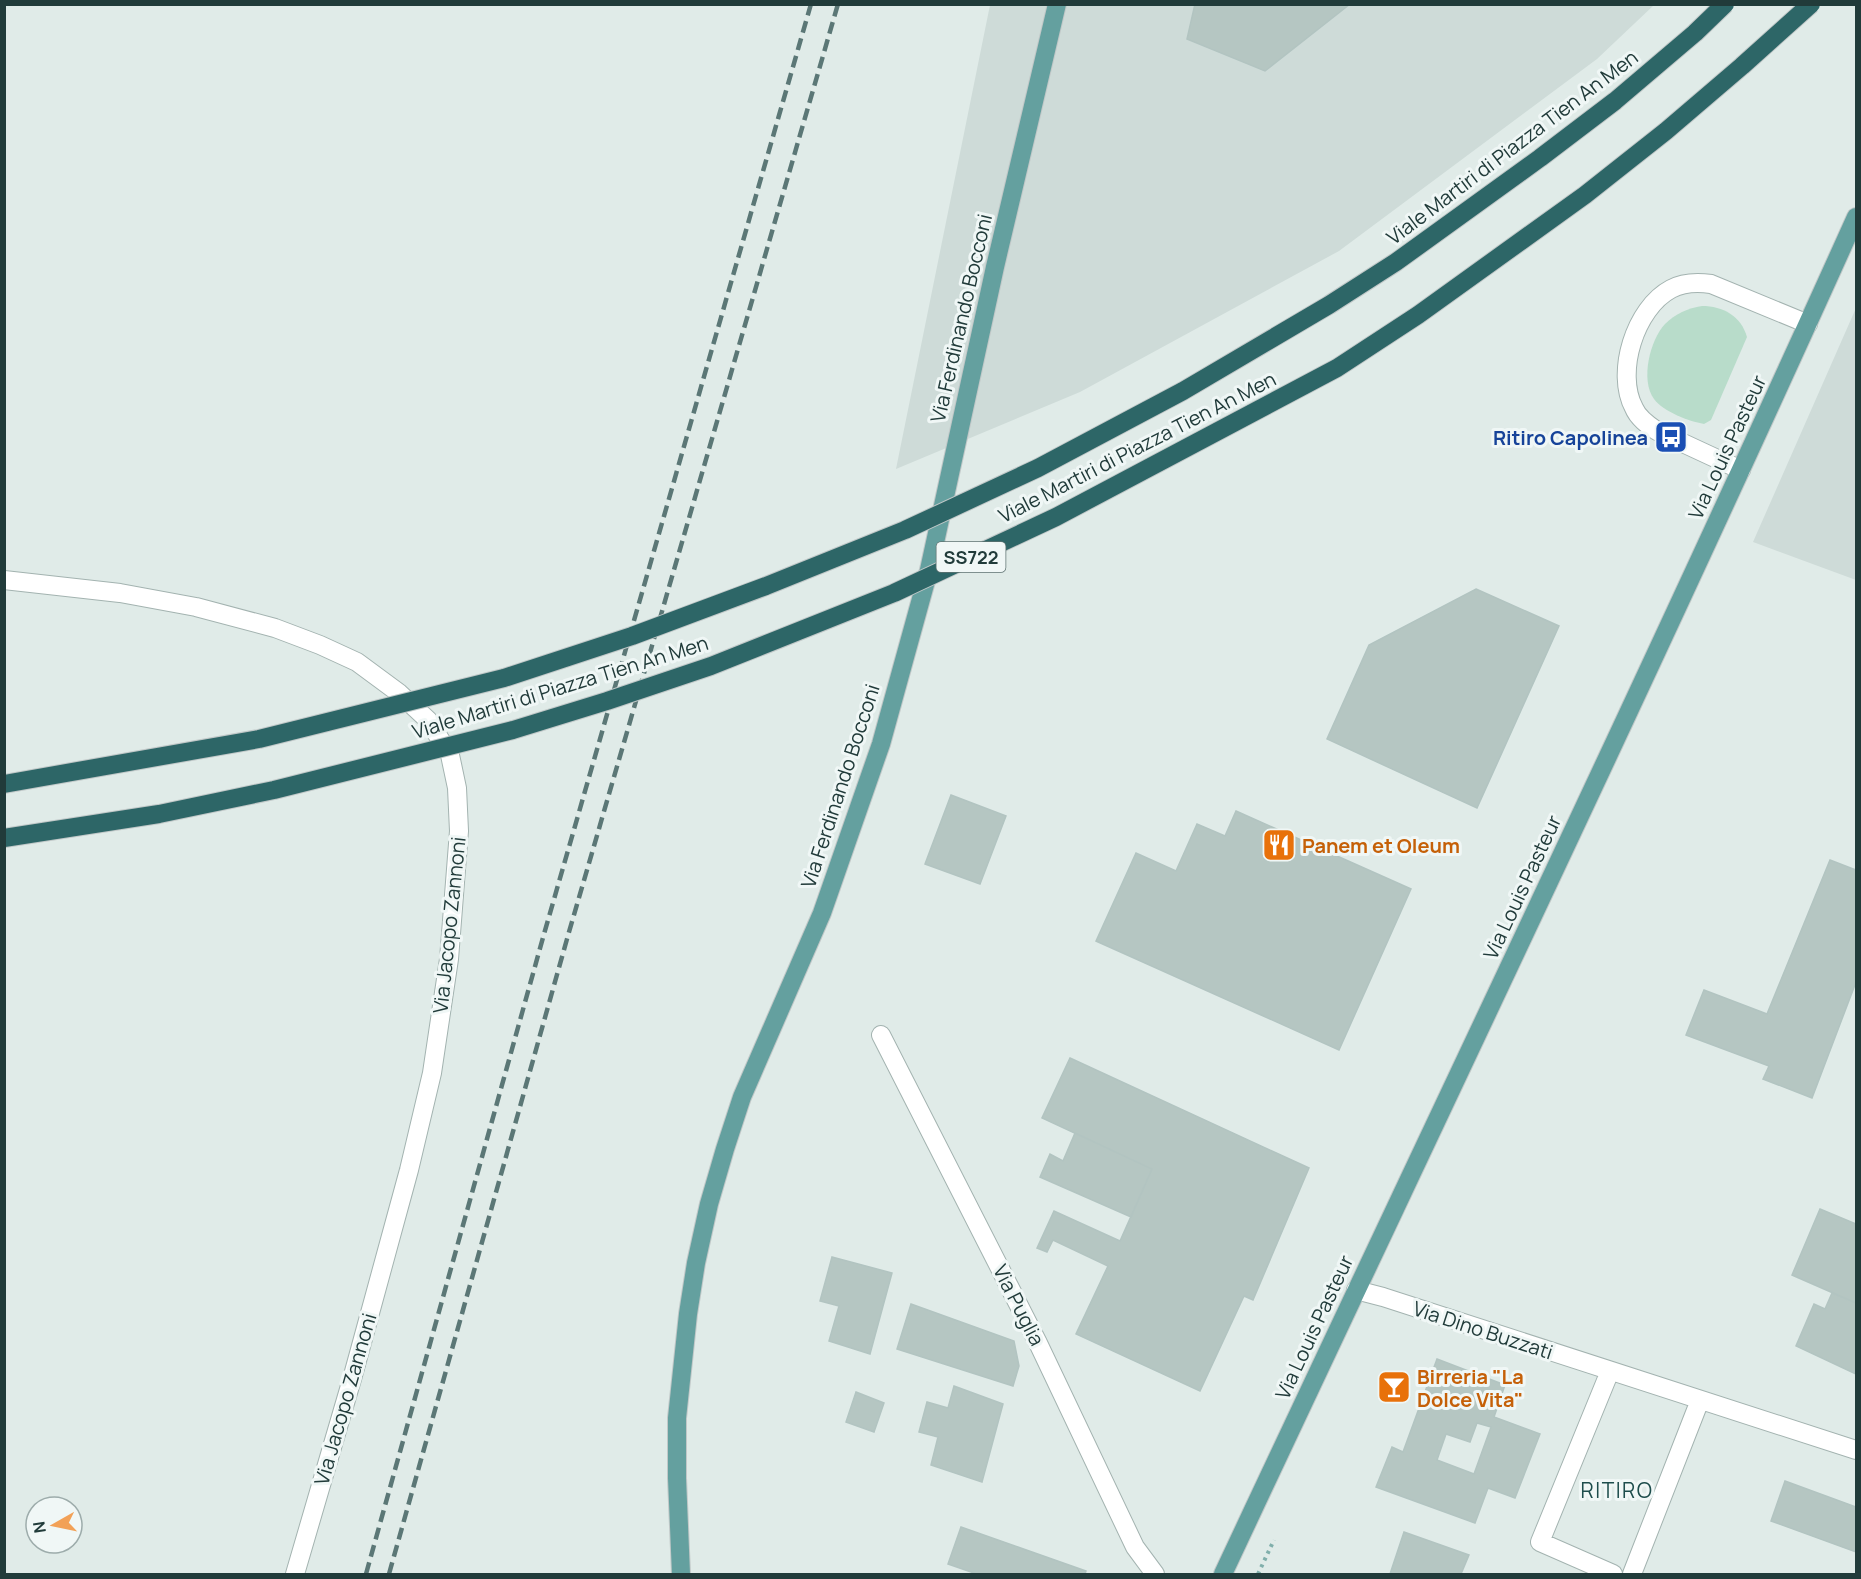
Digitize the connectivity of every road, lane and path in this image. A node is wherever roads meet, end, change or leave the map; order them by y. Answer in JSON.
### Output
{"nodes":[{"id":1,"x":1057,"y":4,"type":"edge"},
{"id":2,"x":1725,"y":4,"type":"edge"},
{"id":3,"x":1811,"y":4,"type":"edge"},
{"id":4,"x":1857,"y":217,"type":"edge"},
{"id":5,"x":1808,"y":324,"type":"junction"},
{"id":6,"x":1742,"y":470,"type":"junction"},
{"id":7,"x":4,"y":580,"type":"edge"},
{"id":8,"x":4,"y":784,"type":"edge"},
{"id":9,"x":4,"y":838,"type":"edge"},
{"id":10,"x":881,"y":1035,"type":"dead end"},
{"id":11,"x":1356,"y":1290,"type":"junction"},
{"id":12,"x":1610,"y":1371,"type":"junction"},
{"id":13,"x":1700,"y":1400,"type":"junction"},
{"id":14,"x":1857,"y":1450,"type":"edge"},
{"id":15,"x":295,"y":1575,"type":"edge"},
{"id":16,"x":681,"y":1575,"type":"edge"},
{"id":17,"x":1155,"y":1575,"type":"edge"},
{"id":18,"x":1223,"y":1575,"type":"edge"},
{"id":19,"x":1613,"y":1575,"type":"edge"},
{"id":20,"x":1632,"y":1575,"type":"edge"}],
"edges":[{"from":1,"to":16,"type":"main road","name":"Via Ferdinando Bocconi"},
{"from":2,"to":8,"type":"highway","name":"Viale Martiri di Piazza Tien An Men","number":"SS722","bridge":true},
{"from":3,"to":9,"type":"highway","name":"Viale Martiri di Piazza Tien An Men","number":"SS722","bridge":true},
{"from":4,"to":5,"type":"main road","name":"Via Louis Pasteur"},
{"from":5,"to":6,"type":"main road","name":"Via Louis Pasteur"},
{"from":5,"to":6,"type":"street"},
{"from":6,"to":11,"type":"main road","name":"Via Louis Pasteur"},
{"from":7,"to":15,"type":"street","name":"Via Jacopo Zannoni"},
{"from":10,"to":17,"type":"street","name":"Via Puglia"},
{"from":11,"to":12,"type":"street","name":"Via Dino Buzzati"},
{"from":11,"to":18,"type":"main road","name":"Via Louis Pasteur"},
{"from":12,"to":13,"type":"street","name":"Via Dino Buzzati"},
{"from":12,"to":19,"type":"street"},
{"from":13,"to":14,"type":"street","name":"Via Dino Buzzati"},
{"from":13,"to":20,"type":"street"}]}
